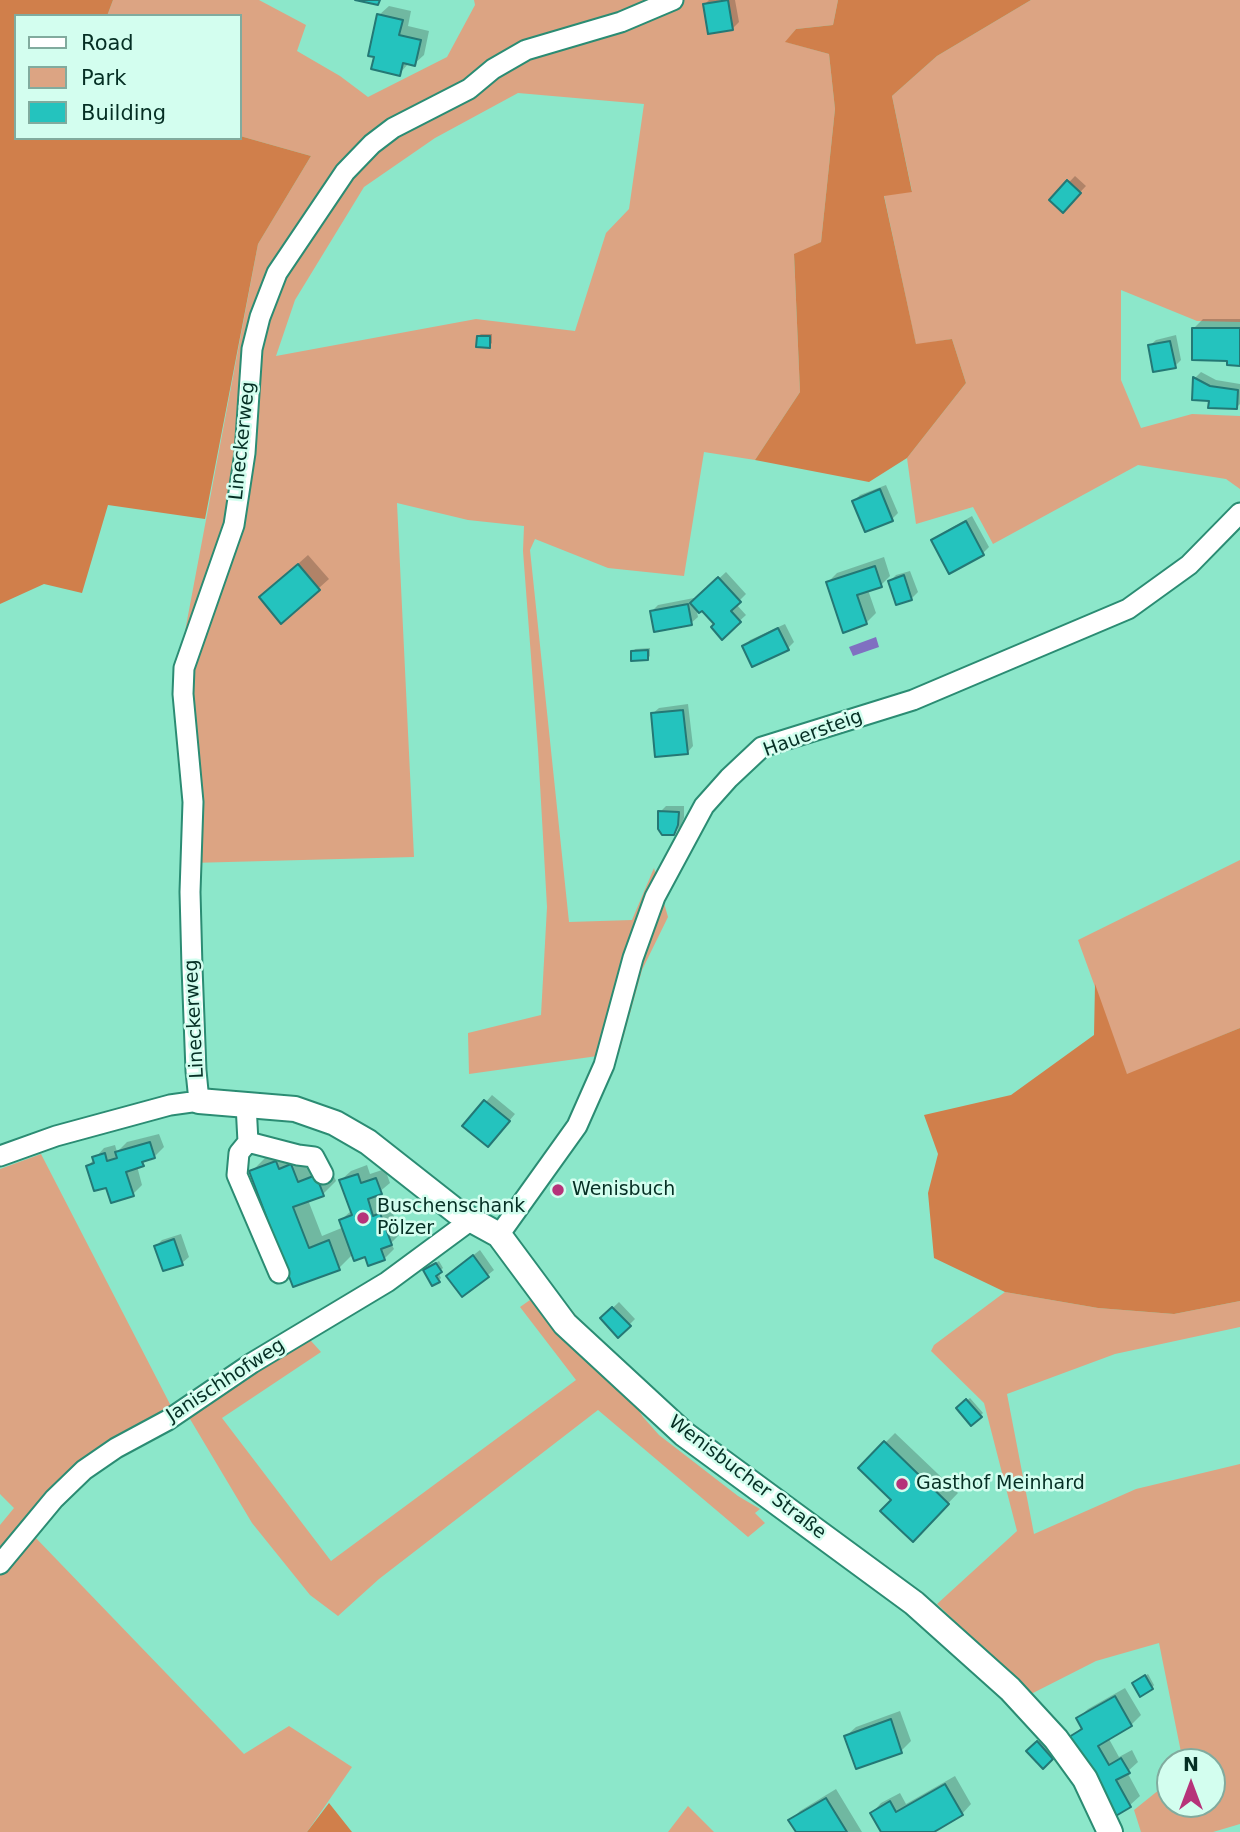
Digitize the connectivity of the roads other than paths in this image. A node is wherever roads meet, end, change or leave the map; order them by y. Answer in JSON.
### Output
{"nodes":[{"id":1,"x":673,"y":0,"type":"edge"},
{"id":2,"x":1240,"y":513,"type":"edge"},
{"id":3,"x":199,"y":1101,"type":"junction"},
{"id":4,"x":246,"y":1104,"type":"junction"},
{"id":5,"x":248,"y":1142,"type":"junction"},
{"id":6,"x":0,"y":1156,"type":"edge"},
{"id":7,"x":323,"y":1174,"type":"dead end"},
{"id":8,"x":471,"y":1220,"type":"junction"},
{"id":9,"x":499,"y":1236,"type":"junction"},
{"id":10,"x":279,"y":1273,"type":"dead end"},
{"id":11,"x":0,"y":1564,"type":"edge"},
{"id":12,"x":1110,"y":1832,"type":"edge"}],
"edges":[{"from":1,"to":3,"type":"street","name":"Lineckerweg"},
{"from":2,"to":9,"type":"street","name":"Hauersteig"},
{"from":3,"to":4,"type":"street","name":"Wenisbucher Straße"},
{"from":3,"to":6,"type":"street"},
{"from":4,"to":5,"type":"street"},
{"from":4,"to":8,"type":"street","name":"Wenisbucher Straße"},
{"from":5,"to":7,"type":"street"},
{"from":5,"to":10,"type":"street"},
{"from":8,"to":9,"type":"street","name":"Wenisbucher Straße"},
{"from":8,"to":11,"type":"street","name":"Janischhofweg"},
{"from":9,"to":12,"type":"street","name":"Wenisbucher Straße"}]}
